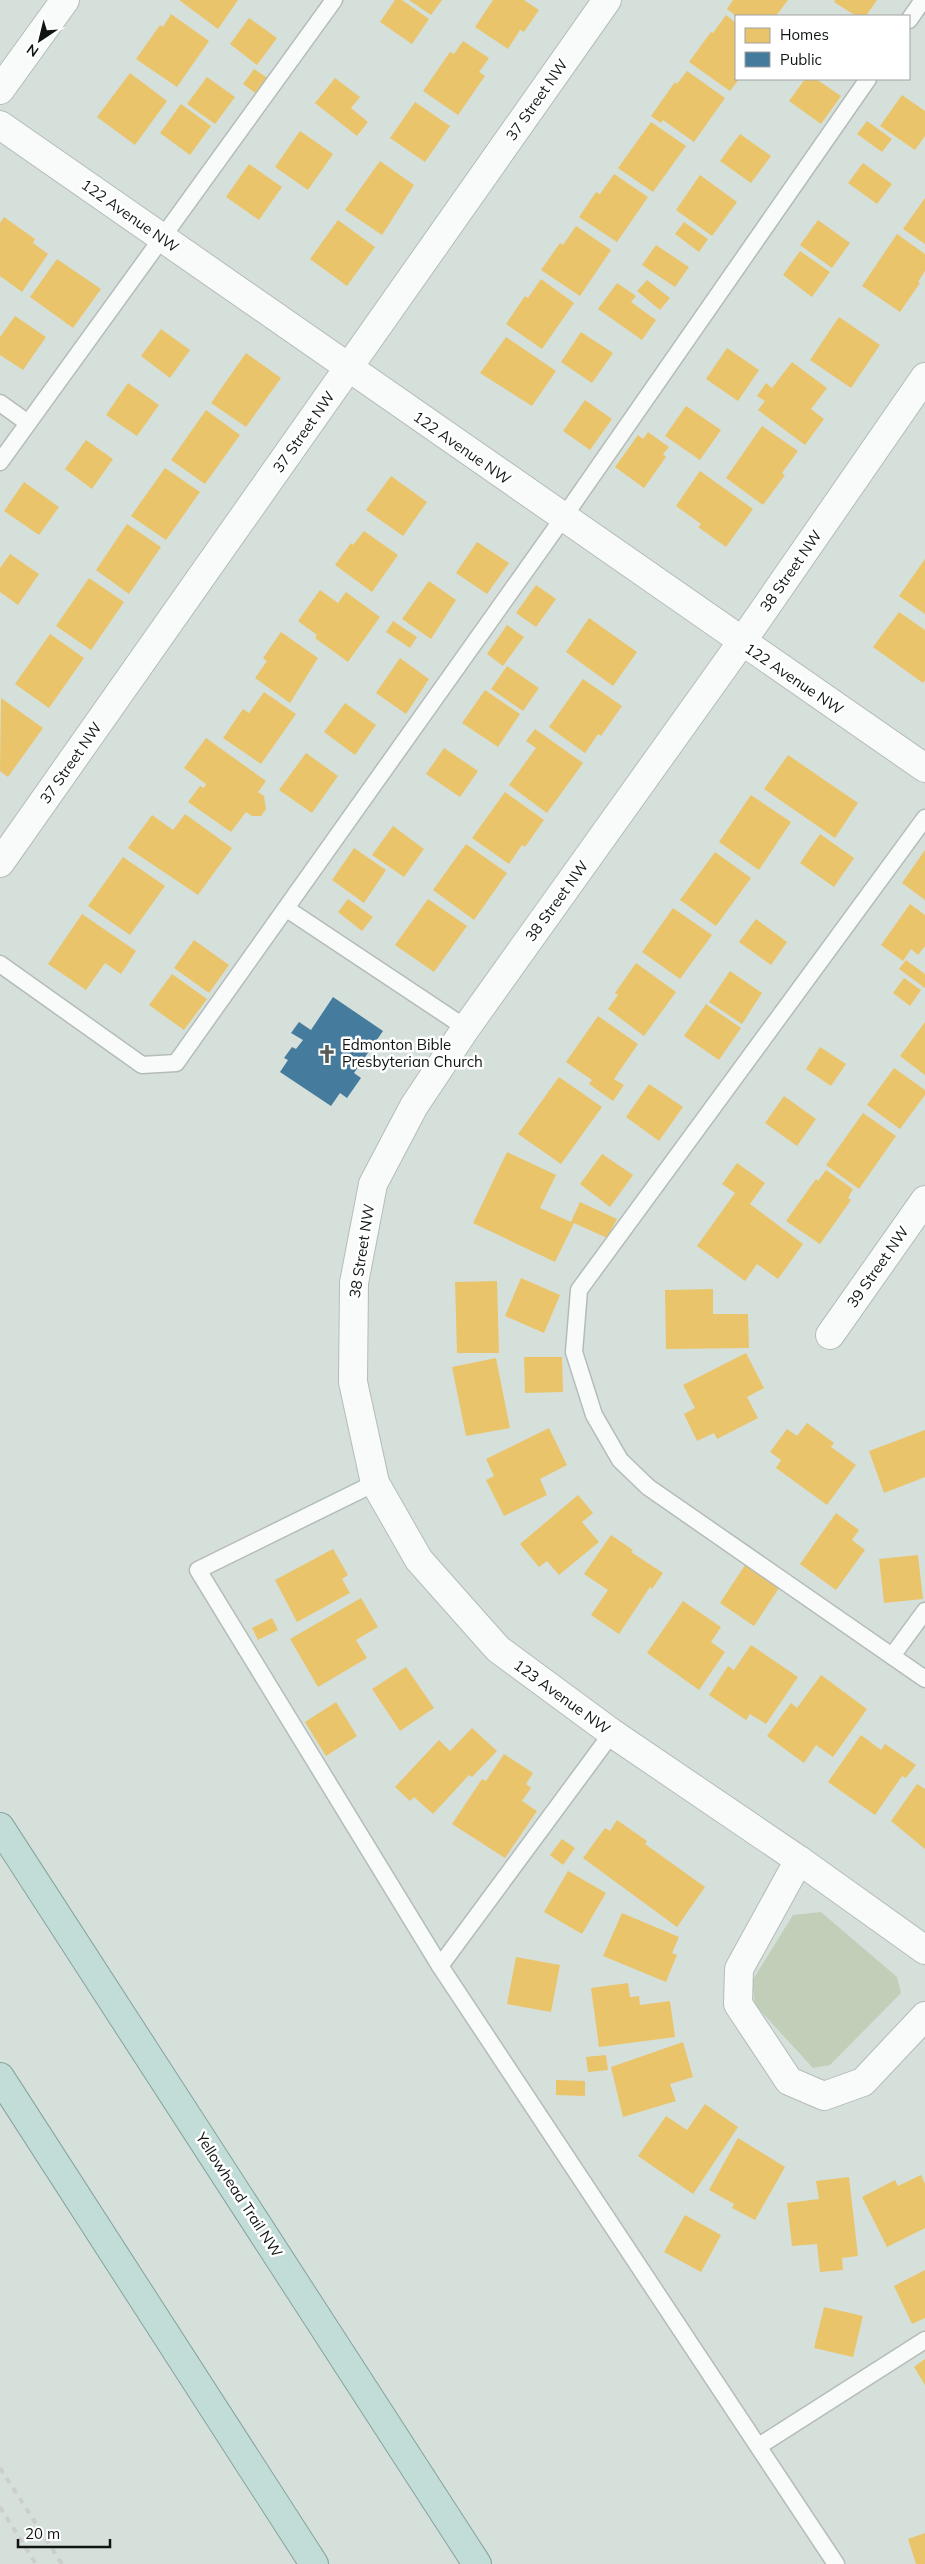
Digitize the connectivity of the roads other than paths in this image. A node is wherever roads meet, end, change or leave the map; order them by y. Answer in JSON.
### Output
{"nodes":[{"id":1,"x":65,"y":0,"type":"edge"},
{"id":2,"x":334,"y":0,"type":"edge"},
{"id":3,"x":607,"y":0,"type":"edge"},
{"id":4,"x":923,"y":0,"type":"edge"},
{"id":5,"x":910,"y":19,"type":"edge"},
{"id":6,"x":867,"y":80,"type":"edge"},
{"id":7,"x":0,"y":90,"type":"edge"},
{"id":8,"x":0,"y":125,"type":"edge"},
{"id":9,"x":162,"y":239,"type":"junction"},
{"id":10,"x":348,"y":368,"type":"junction"},
{"id":11,"x":925,"y":377,"type":"edge"},
{"id":12,"x":0,"y":403,"type":"edge"},
{"id":13,"x":28,"y":423,"type":"junction"},
{"id":14,"x":0,"y":462,"type":"edge"},
{"id":15,"x":563,"y":518,"type":"junction"},
{"id":16,"x":741,"y":643,"type":"junction"},
{"id":17,"x":925,"y":768,"type":"edge"},
{"id":18,"x":925,"y":818,"type":"edge"},
{"id":19,"x":0,"y":863,"type":"edge"},
{"id":20,"x":288,"y":909,"type":"junction"},
{"id":21,"x":0,"y":964,"type":"edge"},
{"id":22,"x":466,"y":1028,"type":"junction"},
{"id":23,"x":925,"y":1200,"type":"edge"},
{"id":24,"x":830,"y":1335,"type":"dead end"},
{"id":25,"x":375,"y":1483,"type":"junction"},
{"id":26,"x":925,"y":1611,"type":"edge"},
{"id":27,"x":892,"y":1656,"type":"junction"},
{"id":28,"x":925,"y":1679,"type":"edge"},
{"id":29,"x":612,"y":1733,"type":"junction"},
{"id":30,"x":0,"y":1827,"type":"edge"},
{"id":31,"x":800,"y":1860,"type":"junction"},
{"id":32,"x":925,"y":1950,"type":"edge"},
{"id":33,"x":440,"y":1966,"type":"junction"},
{"id":34,"x":925,"y":2016,"type":"edge"},
{"id":35,"x":0,"y":2077,"type":"edge"},
{"id":36,"x":925,"y":2340,"type":"edge"},
{"id":37,"x":760,"y":2446,"type":"junction"},
{"id":38,"x":314,"y":2564,"type":"edge"},
{"id":39,"x":477,"y":2564,"type":"edge"},
{"id":40,"x":836,"y":2564,"type":"edge"}],
"edges":[{"from":1,"to":7,"type":"street"},
{"from":2,"to":9,"type":"lane"},
{"from":3,"to":10,"type":"street","name":"37 Street NW"},
{"from":4,"to":5,"type":"lane"},
{"from":6,"to":15,"type":"lane"},
{"from":8,"to":9,"type":"street","name":"122 Avenue NW"},
{"from":9,"to":10,"type":"street","name":"122 Avenue NW"},
{"from":9,"to":13,"type":"lane"},
{"from":10,"to":15,"type":"street","name":"122 Avenue NW"},
{"from":10,"to":19,"type":"street","name":"37 Street NW"},
{"from":11,"to":16,"type":"street","name":"38 Street NW"},
{"from":12,"to":13,"type":"lane"},
{"from":13,"to":14,"type":"lane"},
{"from":15,"to":16,"type":"street","name":"122 Avenue NW"},
{"from":15,"to":20,"type":"lane"},
{"from":16,"to":17,"type":"street","name":"122 Avenue NW"},
{"from":16,"to":22,"type":"street","name":"38 Street NW"},
{"from":18,"to":27,"type":"lane"},
{"from":20,"to":21,"type":"lane"},
{"from":20,"to":22,"type":"lane"},
{"from":22,"to":25,"type":"street","name":"38 Street NW"},
{"from":23,"to":24,"type":"street","name":"39 Street NW"},
{"from":25,"to":29,"type":"street","name":"123 Avenue NW"},
{"from":25,"to":33,"type":"lane"},
{"from":26,"to":27,"type":"lane"},
{"from":27,"to":28,"type":"lane"},
{"from":29,"to":31,"type":"street","name":"123 Avenue NW"},
{"from":29,"to":33,"type":"lane"},
{"from":30,"to":39,"type":"highway","name":"Yellowhead Trail NW"},
{"from":31,"to":32,"type":"street","name":"123 Avenue NW"},
{"from":31,"to":34,"type":"street"},
{"from":33,"to":37,"type":"lane"},
{"from":35,"to":38,"type":"highway"},
{"from":36,"to":37,"type":"lane"},
{"from":37,"to":40,"type":"lane"}]}
